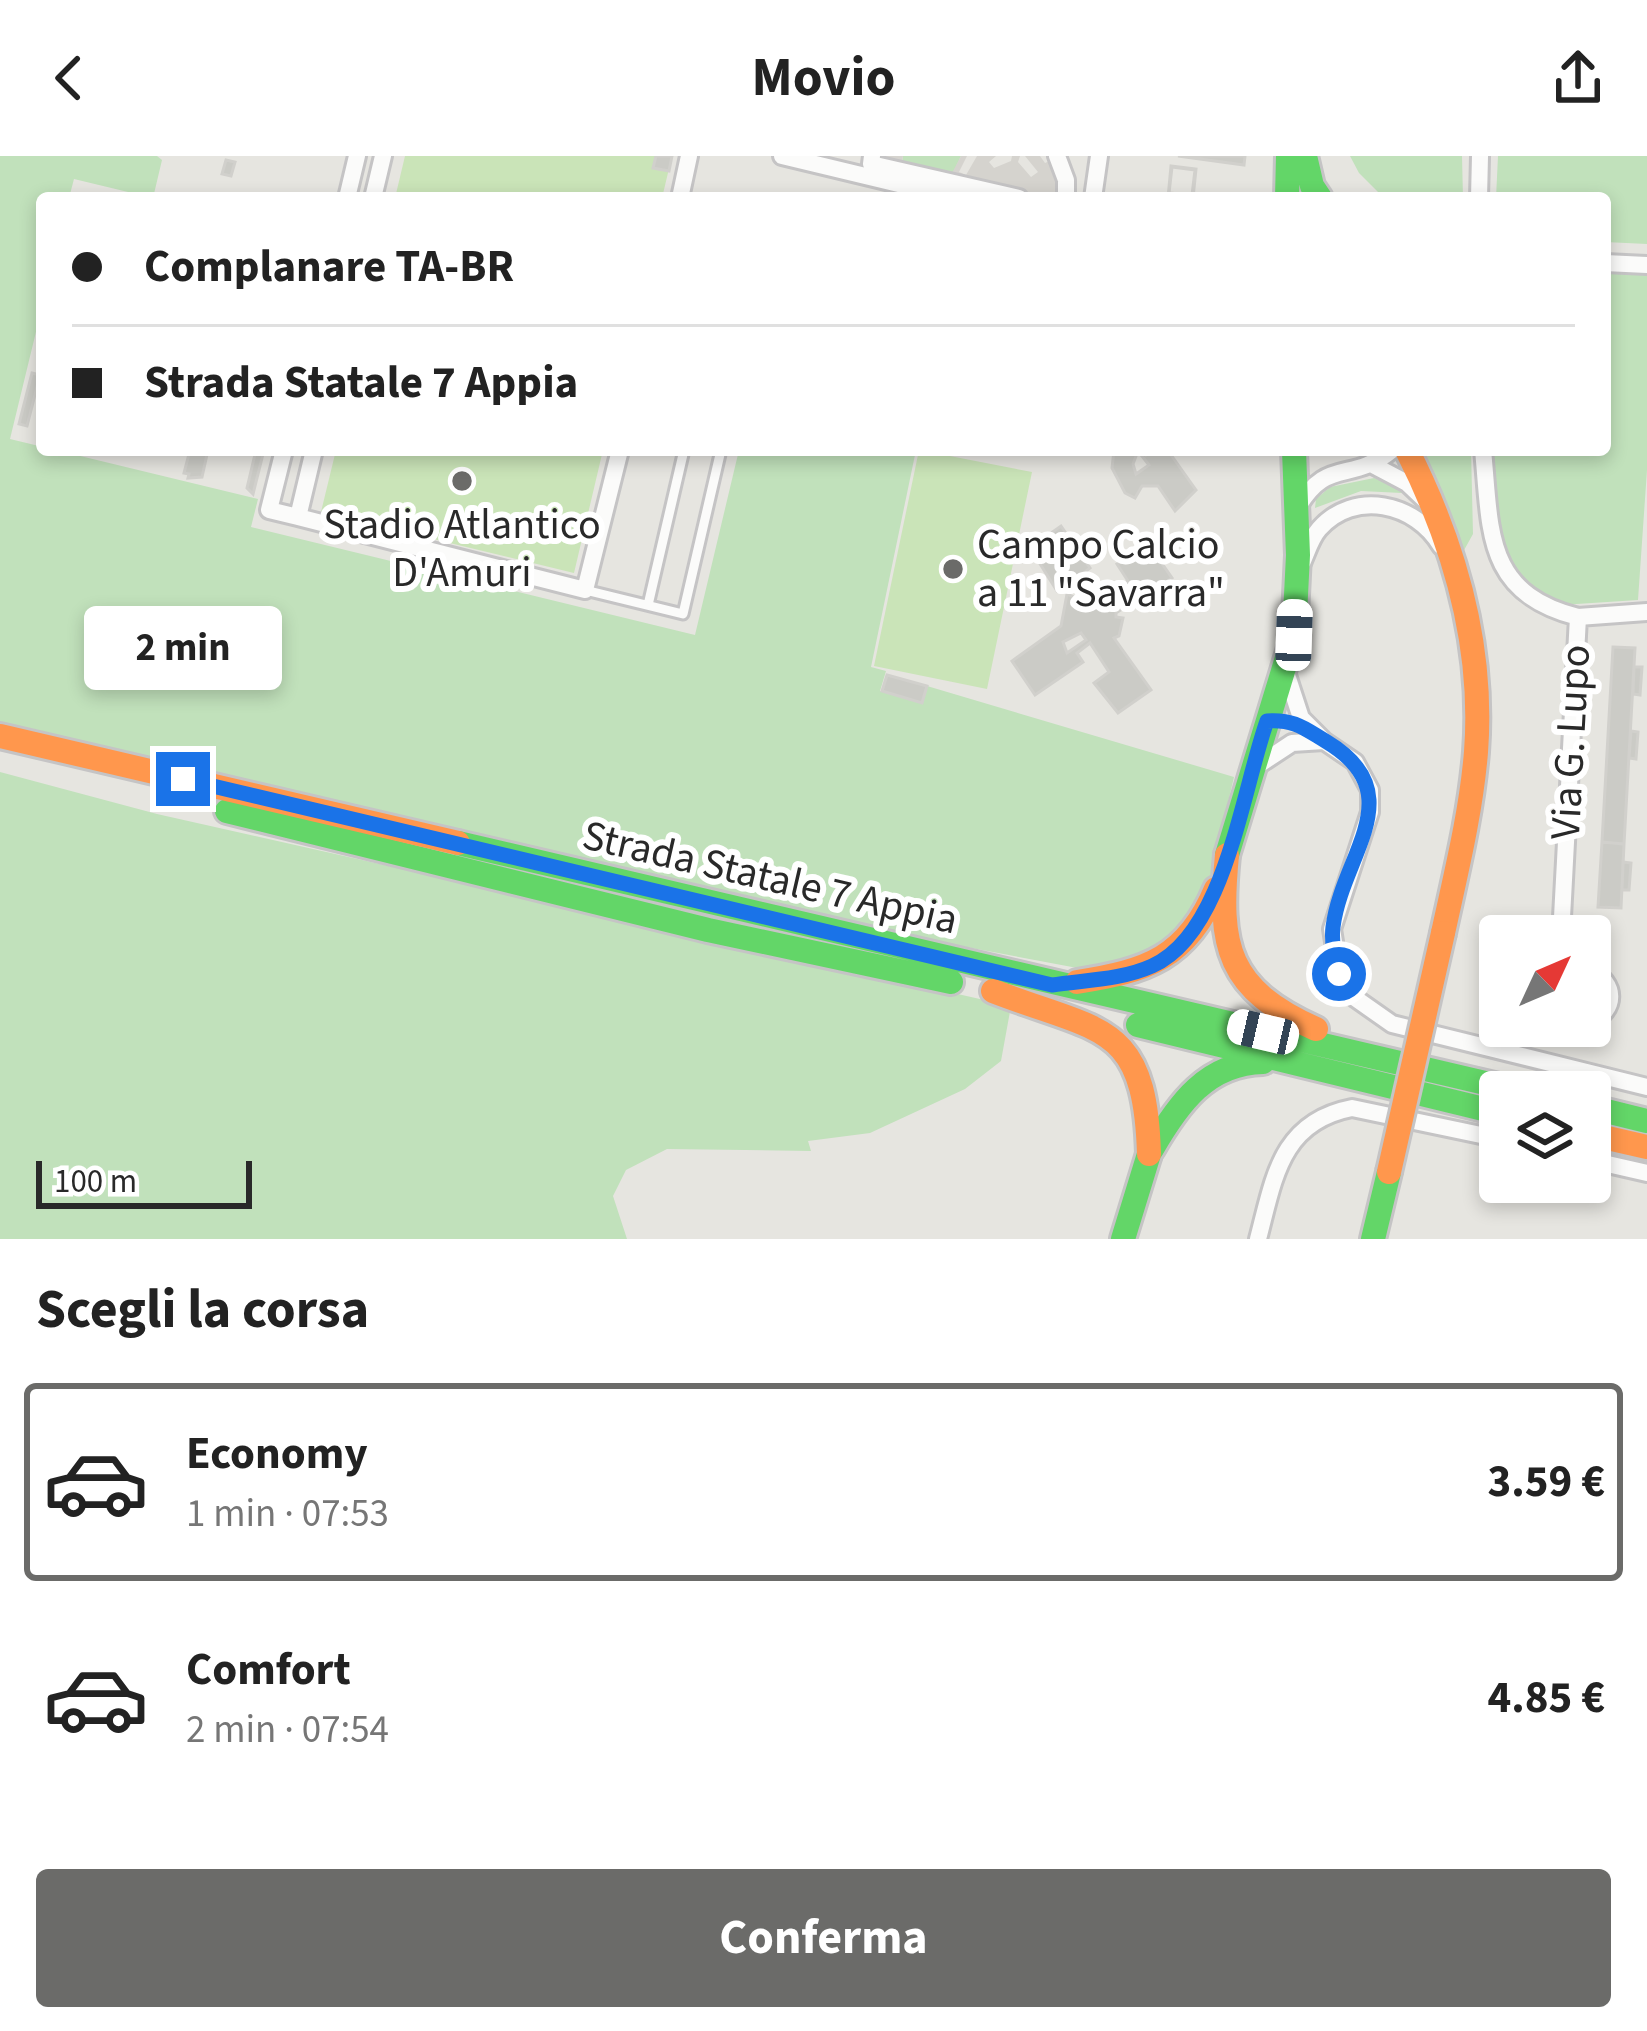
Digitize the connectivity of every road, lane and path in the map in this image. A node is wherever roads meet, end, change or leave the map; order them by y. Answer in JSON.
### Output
{"nodes":[{"id":1,"x":357,"y":156,"type":"edge"},
{"id":2,"x":383,"y":156,"type":"edge"},
{"id":3,"x":689,"y":156,"type":"edge"},
{"id":4,"x":782,"y":156,"type":"edge"},
{"id":5,"x":872,"y":156,"type":"edge"},
{"id":6,"x":1058,"y":156,"type":"edge"},
{"id":7,"x":1069,"y":156,"type":"edge"},
{"id":8,"x":1099,"y":156,"type":"edge"},
{"id":9,"x":1288,"y":156,"type":"edge"},
{"id":10,"x":1305,"y":156,"type":"edge"},
{"id":11,"x":1480,"y":156,"type":"edge"},
{"id":12,"x":855,"y":165,"type":"edge"},
{"id":13,"x":348,"y":192,"type":"edge"},
{"id":14,"x":374,"y":192,"type":"edge"},
{"id":15,"x":681,"y":192,"type":"edge"},
{"id":16,"x":938,"y":192,"type":"edge"},
{"id":17,"x":993,"y":192,"type":"edge"},
{"id":18,"x":1069,"y":192,"type":"edge"},
{"id":19,"x":1070,"y":192,"type":"edge"},
{"id":20,"x":1094,"y":192,"type":"edge"},
{"id":21,"x":1287,"y":192,"type":"edge"},
{"id":22,"x":1316,"y":192,"type":"edge"},
{"id":23,"x":1479,"y":192,"type":"edge"},
{"id":24,"x":1611,"y":263,"type":"edge"},
{"id":25,"x":1647,"y":265,"type":"edge"},
{"id":26,"x":282,"y":456,"type":"edge"},
{"id":27,"x":313,"y":456,"type":"edge"},
{"id":28,"x":618,"y":456,"type":"edge"},
{"id":29,"x":683,"y":456,"type":"edge"},
{"id":30,"x":720,"y":456,"type":"edge"},
{"id":31,"x":1298,"y":456,"type":"edge"},
{"id":32,"x":1307,"y":456,"type":"edge"},
{"id":33,"x":1384,"y":456,"type":"edge"},
{"id":34,"x":1410,"y":456,"type":"edge"},
{"id":35,"x":1484,"y":456,"type":"edge"},
{"id":36,"x":1373,"y":465,"type":"junction"},
{"id":37,"x":1330,"y":472,"type":"junction"},
{"id":38,"x":1432,"y":506,"type":"junction"},
{"id":39,"x":1296,"y":511,"type":"junction"},
{"id":40,"x":298,"y":517,"type":"junction"},
{"id":41,"x":1455,"y":569,"type":"junction"},
{"id":42,"x":1297,"y":575,"type":"junction"},
{"id":43,"x":585,"y":590,"type":"junction"},
{"id":44,"x":647,"y":605,"type":"junction"},
{"id":45,"x":1647,"y":612,"type":"edge"},
{"id":46,"x":1578,"y":617,"type":"junction"},
{"id":47,"x":1285,"y":668,"type":"junction"},
{"id":48,"x":1267,"y":721,"type":"junction"},
{"id":49,"x":1304,"y":734,"type":"junction"},
{"id":50,"x":0,"y":736,"type":"edge"},
{"id":51,"x":0,"y":755,"type":"edge"},
{"id":52,"x":1251,"y":770,"type":"junction"},
{"id":53,"x":1227,"y":855,"type":"junction"},
{"id":54,"x":1562,"y":915,"type":"edge"},
{"id":55,"x":1052,"y":985,"type":"junction"},
{"id":56,"x":993,"y":991,"type":"junction"},
{"id":57,"x":1389,"y":1060,"type":"junction"},
{"id":58,"x":1340,"y":1073,"type":"junction"},
{"id":59,"x":1479,"y":1081,"type":"edge"},
{"id":60,"x":1647,"y":1087,"type":"edge"},
{"id":61,"x":1479,"y":1108,"type":"edge"},
{"id":62,"x":1611,"y":1112,"type":"edge"},
{"id":63,"x":1647,"y":1121,"type":"edge"},
{"id":64,"x":1479,"y":1135,"type":"edge"},
{"id":65,"x":1611,"y":1139,"type":"edge"},
{"id":66,"x":1647,"y":1147,"type":"edge"},
{"id":67,"x":1149,"y":1154,"type":"junction"},
{"id":68,"x":1611,"y":1165,"type":"edge"},
{"id":69,"x":1647,"y":1173,"type":"edge"},
{"id":70,"x":1123,"y":1239,"type":"edge"},
{"id":71,"x":1258,"y":1239,"type":"edge"},
{"id":72,"x":1373,"y":1239,"type":"edge"}],
"edges":[{"from":1,"to":13,"type":"street"},
{"from":2,"to":14,"type":"street"},
{"from":3,"to":15,"type":"street"},
{"from":4,"to":12,"type":"street"},
{"from":5,"to":17,"type":"street"},
{"from":6,"to":18,"type":"street"},
{"from":7,"to":19,"type":"street"},
{"from":8,"to":20,"type":"street"},
{"from":9,"to":21,"type":"main road"},
{"from":10,"to":22,"type":"main road"},
{"from":11,"to":23,"type":"street"},
{"from":12,"to":16,"type":"street"},
{"from":24,"to":25,"type":"street"},
{"from":26,"to":40,"type":"street"},
{"from":27,"to":40,"type":"street"},
{"from":28,"to":43,"type":"street"},
{"from":29,"to":44,"type":"lane"},
{"from":30,"to":44,"type":"lane"},
{"from":31,"to":39,"type":"main road"},
{"from":32,"to":37,"type":"street"},
{"from":33,"to":36,"type":"street"},
{"from":34,"to":38,"type":"main road"},
{"from":35,"to":46,"type":"street"},
{"from":36,"to":37,"type":"street"},
{"from":36,"to":38,"type":"street"},
{"from":37,"to":39,"type":"street"},
{"from":38,"to":41,"type":"main road"},
{"from":39,"to":42,"type":"main road"},
{"from":40,"to":43,"type":"street"},
{"from":41,"to":42,"type":"street"},
{"from":41,"to":72,"type":"main road","bridge":true},
{"from":42,"to":47,"type":"main road"},
{"from":43,"to":44,"type":"lane"},
{"from":45,"to":46,"type":"street","name":"Via G. Lupo"},
{"from":46,"to":54,"type":"street","name":"Via G. Lupo"},
{"from":47,"to":48,"type":"main road"},
{"from":47,"to":49,"type":"street"},
{"from":48,"to":49,"type":"street"},
{"from":48,"to":52,"type":"main road"},
{"from":49,"to":52,"type":"street"},
{"from":49,"to":60,"type":"street"},
{"from":50,"to":55,"type":"main road","name":"Strada Statale 7 Appia"},
{"from":51,"to":56,"type":"main road","name":"Strada Statale 7 Appia"},
{"from":52,"to":53,"type":"main road"},
{"from":53,"to":55,"type":"main road"},
{"from":53,"to":57,"type":"main road"},
{"from":55,"to":57,"type":"main road","name":"Strada Statale 7 Appia"},
{"from":56,"to":58,"type":"main road","name":"Strada Statale 7 Appia"},
{"from":56,"to":67,"type":"main road"},
{"from":57,"to":59,"type":"main road","name":"Strada Statale 7 Appia"},
{"from":58,"to":61,"type":"main road","name":"Strada Statale 7 Appia"},
{"from":58,"to":67,"type":"main road"},
{"from":62,"to":63,"type":"main road"},
{"from":64,"to":71,"type":"street"},
{"from":65,"to":66,"type":"main road"},
{"from":67,"to":70,"type":"main road"},
{"from":68,"to":69,"type":"street"}]}
